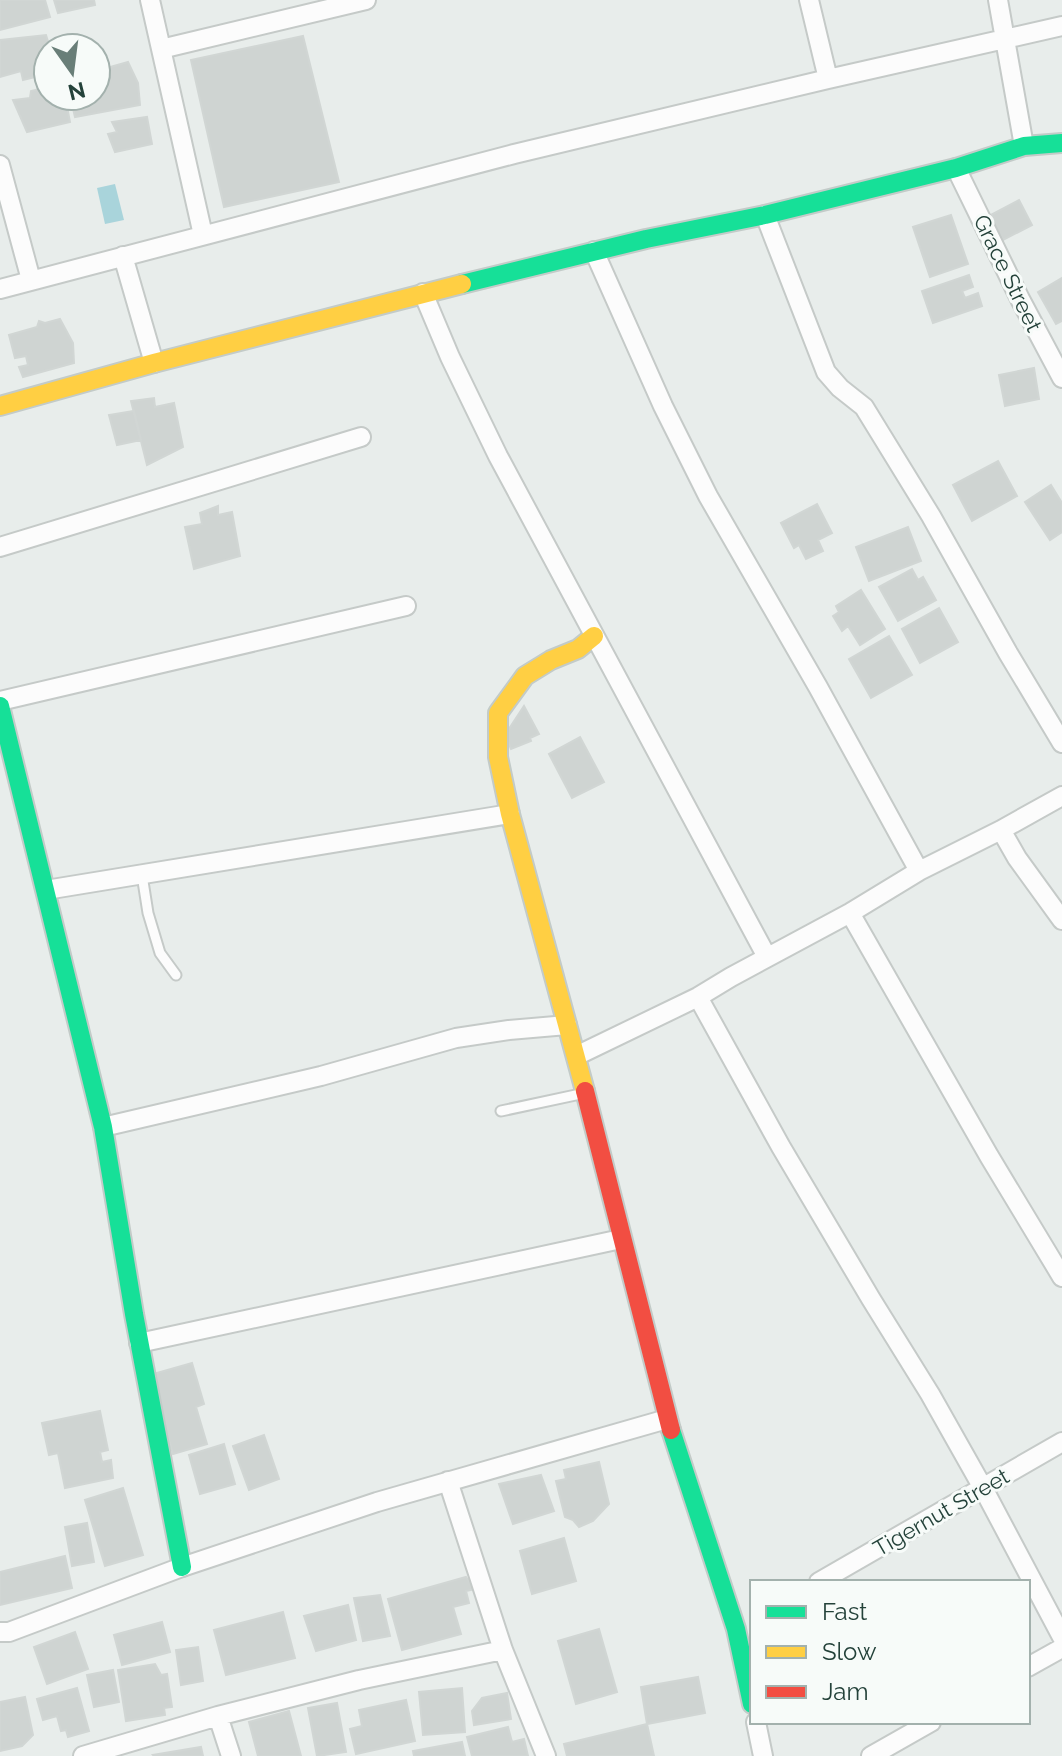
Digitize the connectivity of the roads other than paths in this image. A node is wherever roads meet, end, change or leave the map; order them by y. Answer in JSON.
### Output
{"nodes":[{"id":1,"x":150,"y":0,"type":"edge"},
{"id":2,"x":809,"y":0,"type":"edge"},
{"id":3,"x":998,"y":0,"type":"edge"},
{"id":4,"x":354,"y":1,"type":"edge"},
{"id":5,"x":1062,"y":26,"type":"edge"},
{"id":6,"x":1004,"y":38,"type":"junction"},
{"id":7,"x":161,"y":49,"type":"junction"},
{"id":8,"x":828,"y":79,"type":"junction"},
{"id":9,"x":1062,"y":143,"type":"edge"},
{"id":10,"x":1024,"y":146,"type":"junction"},
{"id":11,"x":0,"y":165,"type":"edge"},
{"id":12,"x":956,"y":168,"type":"junction"},
{"id":13,"x":765,"y":215,"type":"junction"},
{"id":14,"x":203,"y":235,"type":"junction"},
{"id":15,"x":594,"y":251,"type":"junction"},
{"id":16,"x":123,"y":256,"type":"junction"},
{"id":17,"x":31,"y":280,"type":"junction"},
{"id":18,"x":0,"y":289,"type":"edge"},
{"id":19,"x":423,"y":293,"type":"junction"},
{"id":20,"x":154,"y":363,"type":"junction"},
{"id":21,"x":1062,"y":378,"type":"edge"},
{"id":22,"x":0,"y":406,"type":"edge"},
{"id":23,"x":361,"y":437,"type":"dead end"},
{"id":24,"x":0,"y":547,"type":"edge"},
{"id":25,"x":406,"y":606,"type":"dead end"},
{"id":26,"x":594,"y":636,"type":"junction"},
{"id":27,"x":0,"y":703,"type":"edge"},
{"id":28,"x":1062,"y":743,"type":"edge"},
{"id":29,"x":1062,"y":796,"type":"edge"},
{"id":30,"x":510,"y":814,"type":"junction"},
{"id":31,"x":1001,"y":830,"type":"junction"},
{"id":32,"x":919,"y":871,"type":"junction"},
{"id":33,"x":142,"y":875,"type":"junction"},
{"id":34,"x":46,"y":890,"type":"junction"},
{"id":35,"x":850,"y":913,"type":"junction"},
{"id":36,"x":1062,"y":920,"type":"edge"},
{"id":37,"x":767,"y":957,"type":"junction"},
{"id":38,"x":176,"y":975,"type":"dead end"},
{"id":39,"x":698,"y":997,"type":"junction"},
{"id":40,"x":567,"y":1025,"type":"junction"},
{"id":41,"x":576,"y":1056,"type":"junction"},
{"id":42,"x":585,"y":1093,"type":"junction"},
{"id":43,"x":501,"y":1111,"type":"dead end"},
{"id":44,"x":103,"y":1127,"type":"junction"},
{"id":45,"x":621,"y":1239,"type":"junction"},
{"id":46,"x":1062,"y":1277,"type":"edge"},
{"id":47,"x":139,"y":1343,"type":"junction"},
{"id":48,"x":667,"y":1419,"type":"junction"},
{"id":49,"x":1062,"y":1442,"type":"edge"},
{"id":50,"x":448,"y":1481,"type":"junction"},
{"id":51,"x":983,"y":1488,"type":"junction"},
{"id":52,"x":182,"y":1567,"type":"junction"},
{"id":53,"x":822,"y":1580,"type":"edge"},
{"id":54,"x":744,"y":1625,"type":"edge"},
{"id":55,"x":0,"y":1632,"type":"edge"},
{"id":56,"x":1062,"y":1637,"type":"edge"},
{"id":57,"x":1062,"y":1648,"type":"edge"},
{"id":58,"x":503,"y":1650,"type":"junction"},
{"id":59,"x":1030,"y":1666,"type":"edge"},
{"id":60,"x":750,"y":1684,"type":"edge"},
{"id":61,"x":218,"y":1716,"type":"junction"},
{"id":62,"x":756,"y":1724,"type":"edge"},
{"id":63,"x":927,"y":1724,"type":"edge"},
{"id":64,"x":83,"y":1756,"type":"edge"},
{"id":65,"x":231,"y":1756,"type":"edge"},
{"id":66,"x":546,"y":1756,"type":"edge"},
{"id":67,"x":763,"y":1756,"type":"edge"},
{"id":68,"x":871,"y":1756,"type":"edge"}],
"edges":[{"from":1,"to":7,"type":"street"},
{"from":2,"to":8,"type":"street"},
{"from":3,"to":6,"type":"street"},
{"from":4,"to":7,"type":"street"},
{"from":5,"to":6,"type":"street"},
{"from":6,"to":8,"type":"street"},
{"from":6,"to":10,"type":"street"},
{"from":7,"to":14,"type":"street"},
{"from":8,"to":14,"type":"street"},
{"from":9,"to":10,"type":"street"},
{"from":10,"to":12,"type":"street"},
{"from":11,"to":17,"type":"street"},
{"from":12,"to":13,"type":"street"},
{"from":12,"to":21,"type":"street","name":"Grace Street"},
{"from":13,"to":15,"type":"street"},
{"from":13,"to":28,"type":"street"},
{"from":14,"to":16,"type":"street"},
{"from":15,"to":19,"type":"street"},
{"from":15,"to":32,"type":"street"},
{"from":16,"to":17,"type":"street"},
{"from":16,"to":20,"type":"street"},
{"from":17,"to":18,"type":"street"},
{"from":19,"to":20,"type":"street"},
{"from":19,"to":26,"type":"street"},
{"from":20,"to":22,"type":"street"},
{"from":23,"to":24,"type":"street"},
{"from":25,"to":27,"type":"street"},
{"from":26,"to":30,"type":"street"},
{"from":26,"to":37,"type":"street"},
{"from":27,"to":34,"type":"street"},
{"from":29,"to":31,"type":"street"},
{"from":30,"to":33,"type":"street"},
{"from":30,"to":40,"type":"street"},
{"from":31,"to":32,"type":"street"},
{"from":31,"to":36,"type":"street"},
{"from":32,"to":35,"type":"street"},
{"from":33,"to":34,"type":"street"},
{"from":33,"to":38,"type":"lane"},
{"from":34,"to":44,"type":"street"},
{"from":35,"to":37,"type":"street"},
{"from":35,"to":46,"type":"street"},
{"from":37,"to":39,"type":"street"},
{"from":39,"to":41,"type":"street"},
{"from":39,"to":51,"type":"street"},
{"from":40,"to":41,"type":"street"},
{"from":40,"to":44,"type":"street"},
{"from":41,"to":42,"type":"street"},
{"from":42,"to":43,"type":"lane"},
{"from":42,"to":45,"type":"street"},
{"from":44,"to":47,"type":"street"},
{"from":45,"to":47,"type":"street"},
{"from":45,"to":48,"type":"street"},
{"from":47,"to":52,"type":"street"},
{"from":48,"to":50,"type":"street"},
{"from":48,"to":54,"type":"street"},
{"from":49,"to":51,"type":"street","name":"Tigernut Street"},
{"from":50,"to":52,"type":"street"},
{"from":50,"to":58,"type":"street"},
{"from":51,"to":53,"type":"street","name":"Tigernut Street"},
{"from":51,"to":56,"type":"street"},
{"from":52,"to":55,"type":"street"},
{"from":54,"to":60,"type":"street"},
{"from":57,"to":59,"type":"street"},
{"from":58,"to":61,"type":"street"},
{"from":58,"to":66,"type":"street"},
{"from":61,"to":64,"type":"street"},
{"from":61,"to":65,"type":"street"},
{"from":62,"to":67,"type":"street"},
{"from":63,"to":68,"type":"street"}]}
